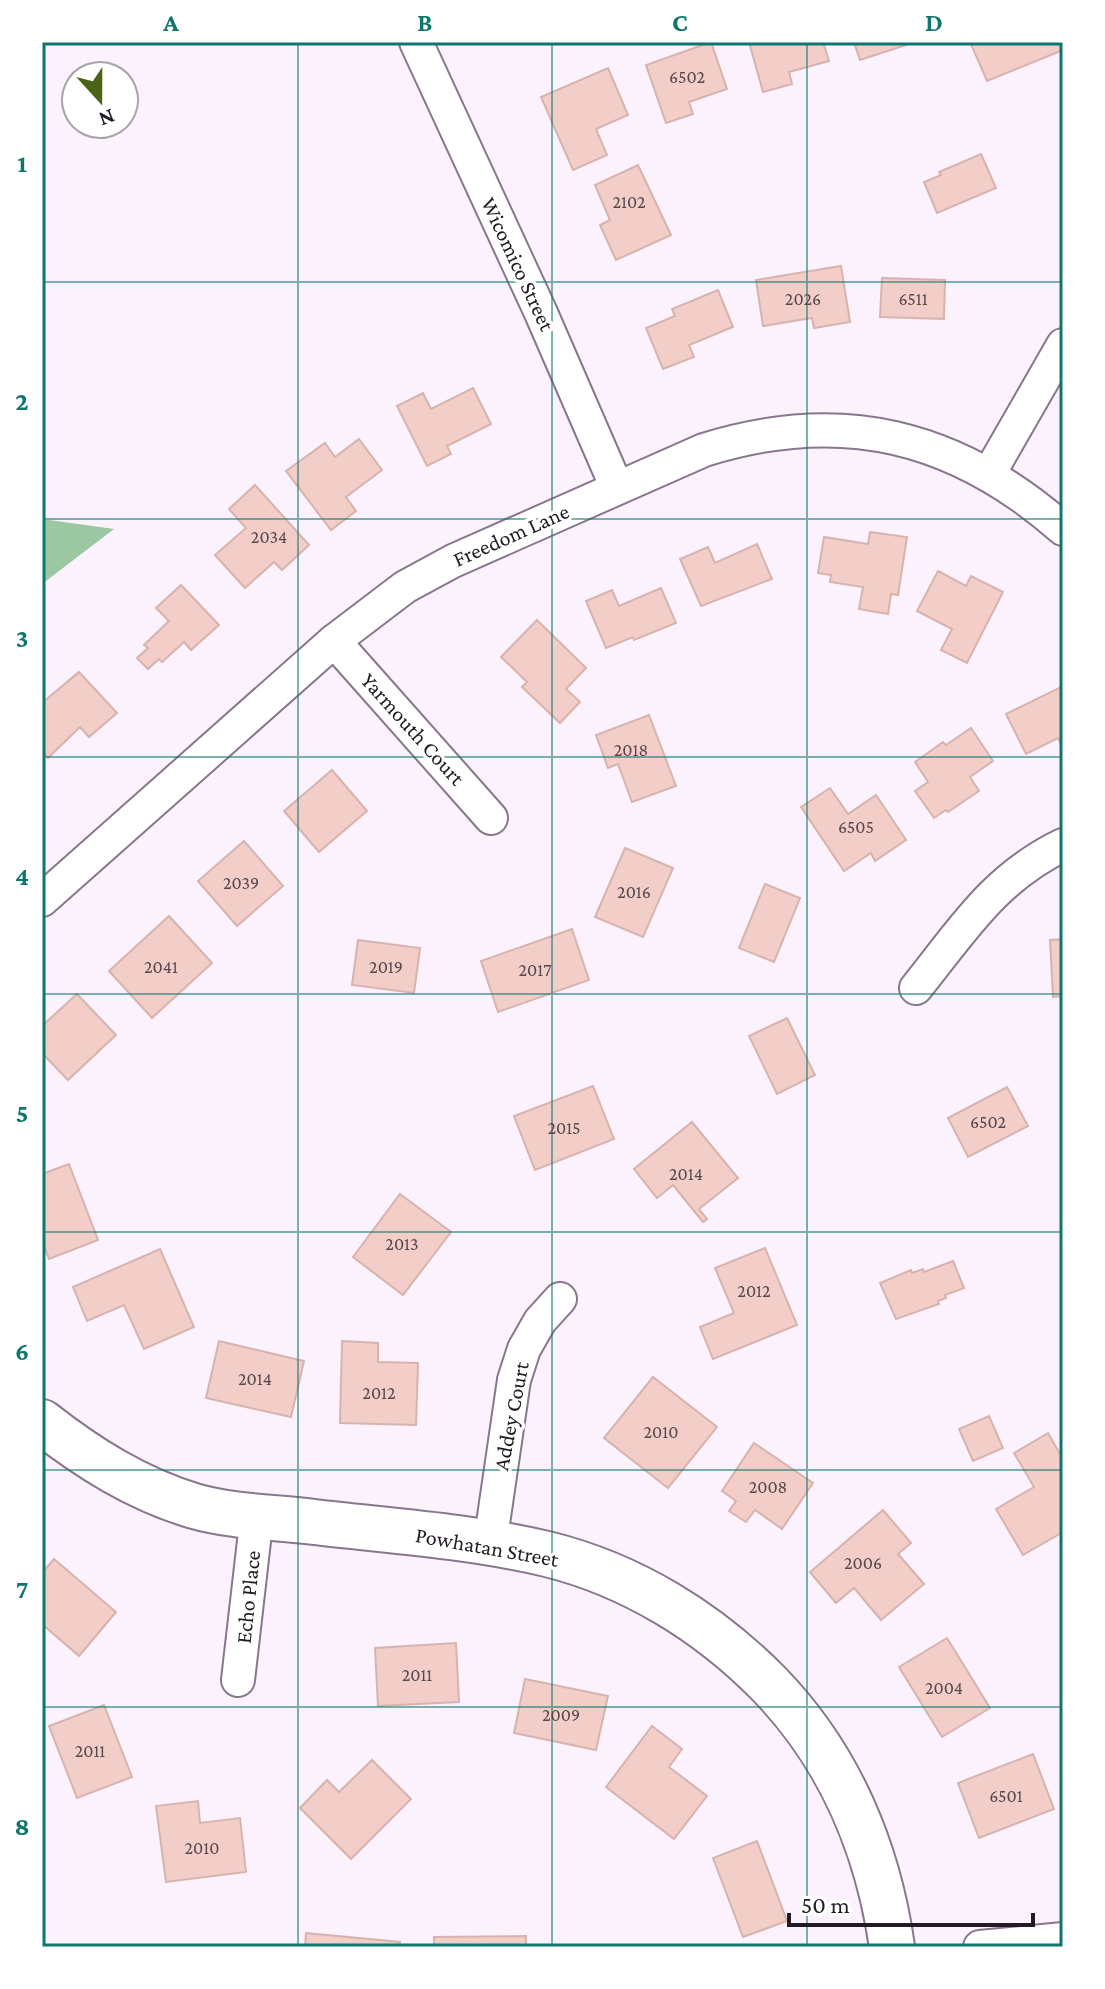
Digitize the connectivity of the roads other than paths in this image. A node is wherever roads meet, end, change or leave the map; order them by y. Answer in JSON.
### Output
{"nodes":[{"id":1,"x":424,"y":44,"type":"edge"},
{"id":2,"x":1063,"y":345,"type":"edge"},
{"id":3,"x":989,"y":474,"type":"junction"},
{"id":4,"x":617,"y":488,"type":"junction"},
{"id":5,"x":1063,"y":529,"type":"edge"},
{"id":6,"x":334,"y":641,"type":"junction"},
{"id":7,"x":491,"y":818,"type":"dead end"},
{"id":8,"x":1063,"y":845,"type":"edge"},
{"id":9,"x":42,"y":900,"type":"edge"},
{"id":10,"x":916,"y":988,"type":"dead end"},
{"id":11,"x":560,"y":1299,"type":"dead end"},
{"id":12,"x":42,"y":1422,"type":"edge"},
{"id":13,"x":257,"y":1515,"type":"junction"},
{"id":14,"x":490,"y":1544,"type":"junction"},
{"id":15,"x":238,"y":1680,"type":"dead end"},
{"id":16,"x":1063,"y":1939,"type":"edge"},
{"id":17,"x":892,"y":1947,"type":"edge"},
{"id":18,"x":980,"y":1947,"type":"edge"}],
"edges":[{"from":1,"to":4,"type":"street","name":"Wicomico Street"},
{"from":2,"to":3,"type":"street"},
{"from":3,"to":4,"type":"street","name":"Freedom Lane"},
{"from":3,"to":5,"type":"street","name":"Freedom Lane"},
{"from":4,"to":6,"type":"street","name":"Freedom Lane"},
{"from":6,"to":7,"type":"street","name":"Yarmouth Court"},
{"from":6,"to":9,"type":"street","name":"Freedom Lane"},
{"from":8,"to":10,"type":"street"},
{"from":11,"to":14,"type":"street","name":"Addey Court"},
{"from":12,"to":13,"type":"street","name":"Powhatan Street"},
{"from":13,"to":14,"type":"street","name":"Powhatan Street"},
{"from":13,"to":15,"type":"street","name":"Echo Place"},
{"from":14,"to":17,"type":"street","name":"Powhatan Street"},
{"from":16,"to":18,"type":"street"}]}
